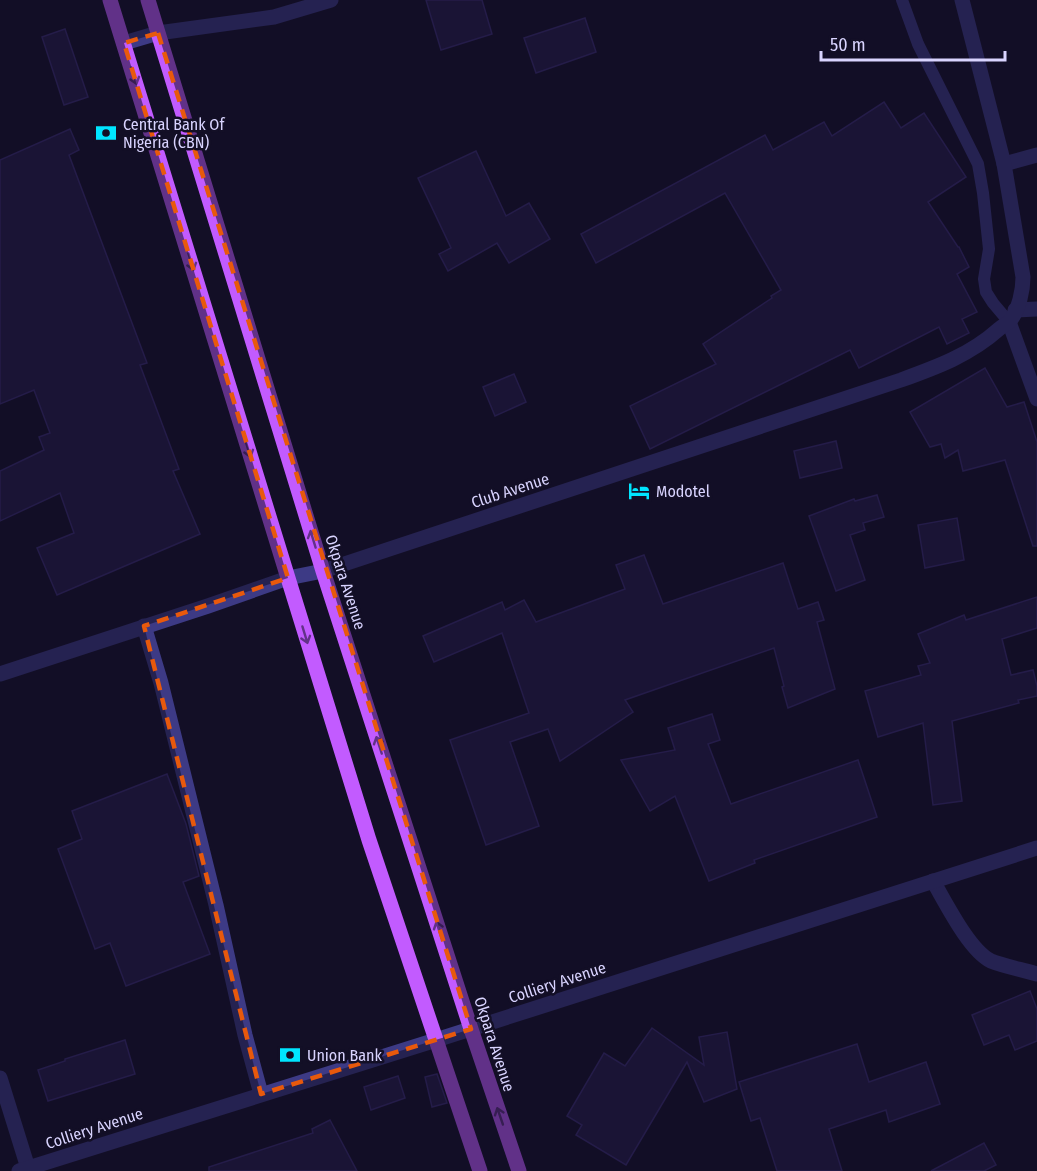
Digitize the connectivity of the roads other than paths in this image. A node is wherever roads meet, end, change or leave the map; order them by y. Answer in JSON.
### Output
{"nodes":[{"id":1,"x":110,"y":0,"type":"edge"},
{"id":2,"x":148,"y":0,"type":"edge"},
{"id":3,"x":331,"y":0,"type":"edge"},
{"id":4,"x":902,"y":0,"type":"edge"},
{"id":5,"x":962,"y":0,"type":"edge"},
{"id":6,"x":158,"y":33,"type":"junction"},
{"id":7,"x":124,"y":43,"type":"junction"},
{"id":8,"x":1037,"y":155,"type":"edge"},
{"id":9,"x":1004,"y":164,"type":"junction"},
{"id":10,"x":1037,"y":309,"type":"edge"},
{"id":11,"x":1012,"y":316,"type":"junction"},
{"id":12,"x":1037,"y":399,"type":"edge"},
{"id":13,"x":323,"y":572,"type":"junction"},
{"id":14,"x":288,"y":578,"type":"junction"},
{"id":15,"x":144,"y":626,"type":"junction"},
{"id":16,"x":0,"y":674,"type":"edge"},
{"id":17,"x":1037,"y":848,"type":"edge"},
{"id":18,"x":933,"y":881,"type":"junction"},
{"id":19,"x":1037,"y":974,"type":"edge"},
{"id":20,"x":471,"y":1029,"type":"junction"},
{"id":21,"x":436,"y":1040,"type":"junction"},
{"id":22,"x":0,"y":1078,"type":"edge"},
{"id":23,"x":261,"y":1094,"type":"junction"},
{"id":24,"x":24,"y":1170,"type":"edge"},
{"id":25,"x":480,"y":1171,"type":"edge"},
{"id":26,"x":519,"y":1171,"type":"edge"}],
"edges":[{"from":1,"to":7,"type":"main road"},
{"from":2,"to":6,"type":"main road","name":"Okpara Avenue"},
{"from":3,"to":6,"type":"street"},
{"from":4,"to":11,"type":"lane"},
{"from":5,"to":9,"type":"street"},
{"from":6,"to":7,"type":"street"},
{"from":13,"to":6,"type":"main road","name":"Okpara Avenue","one_way":true},
{"from":7,"to":14,"type":"main road","one_way":true},
{"from":8,"to":9,"type":"street"},
{"from":9,"to":11,"type":"street"},
{"from":10,"to":11,"type":"street"},
{"from":11,"to":12,"type":"street"},
{"from":11,"to":13,"type":"street","name":"Club Avenue"},
{"from":13,"to":14,"type":"street","name":"Club Avenue"},
{"from":20,"to":13,"type":"main road","name":"Okpara Avenue","one_way":true},
{"from":14,"to":15,"type":"street","name":"Club Avenue"},
{"from":14,"to":21,"type":"main road","one_way":true},
{"from":15,"to":16,"type":"street","name":"Club Avenue"},
{"from":15,"to":23,"type":"street"},
{"from":17,"to":18,"type":"street","name":"Colliery Avenue"},
{"from":18,"to":19,"type":"street"},
{"from":18,"to":20,"type":"street","name":"Colliery Avenue"},
{"from":20,"to":21,"type":"street","name":"Colliery Avenue"},
{"from":26,"to":20,"type":"main road","name":"Okpara Avenue","one_way":true},
{"from":21,"to":23,"type":"street","name":"Colliery Avenue"},
{"from":21,"to":25,"type":"main road"},
{"from":22,"to":24,"type":"street"},
{"from":23,"to":24,"type":"street","name":"Colliery Avenue"}]}
